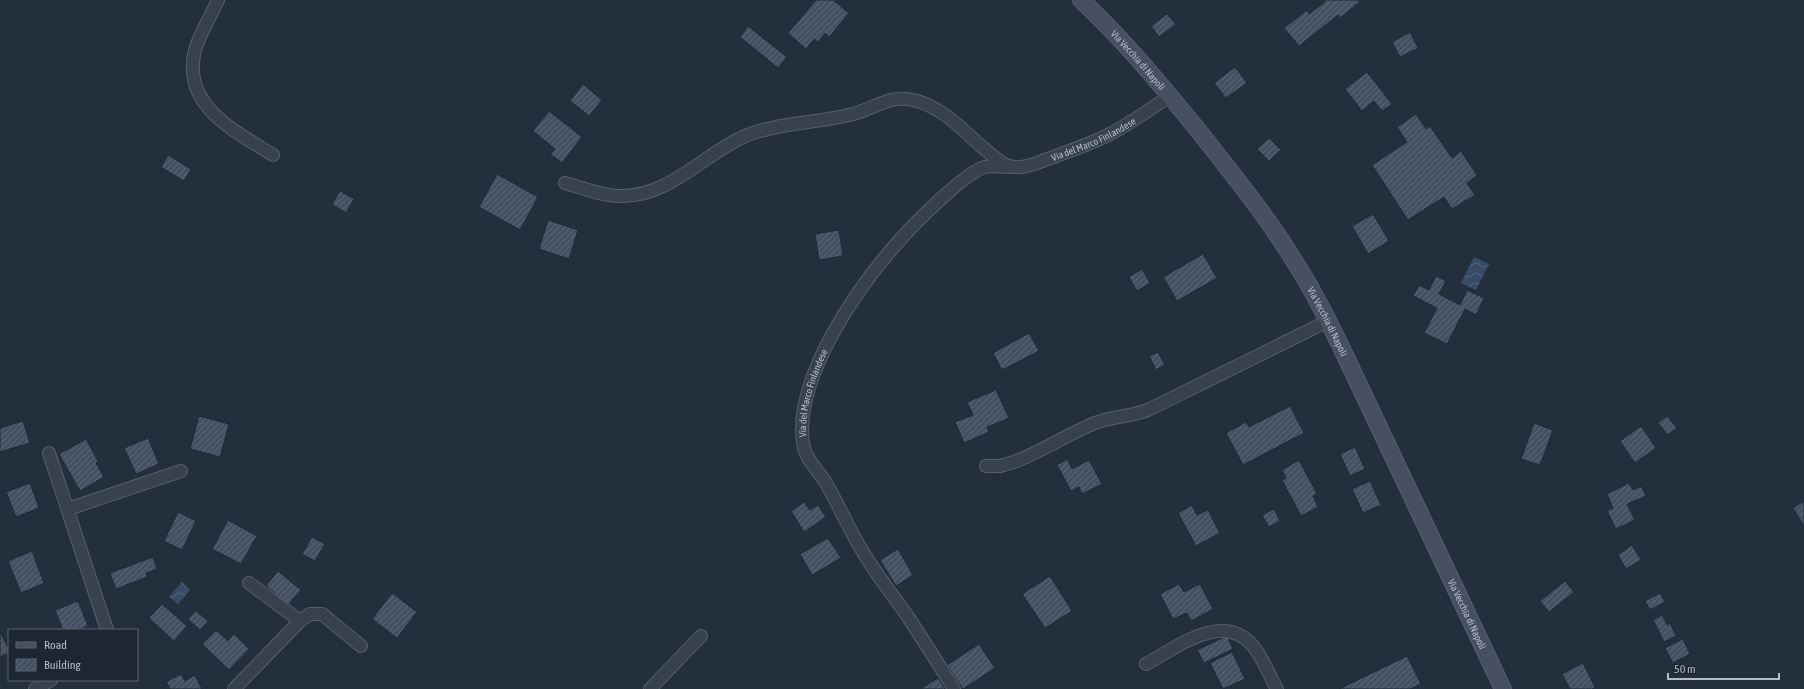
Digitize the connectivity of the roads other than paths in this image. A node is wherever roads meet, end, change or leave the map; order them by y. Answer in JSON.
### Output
{"nodes":[{"id":1,"x":218,"y":0,"type":"edge"},
{"id":2,"x":1081,"y":0,"type":"edge"},
{"id":3,"x":1170,"y":96,"type":"junction"},
{"id":4,"x":273,"y":155,"type":"dead end"},
{"id":5,"x":1011,"y":168,"type":"junction"},
{"id":6,"x":565,"y":183,"type":"dead end"},
{"id":7,"x":1328,"y":321,"type":"junction"},
{"id":8,"x":49,"y":453,"type":"dead end"},
{"id":9,"x":986,"y":466,"type":"dead end"},
{"id":10,"x":181,"y":471,"type":"dead end"},
{"id":11,"x":68,"y":509,"type":"junction"},
{"id":12,"x":249,"y":583,"type":"dead end"},
{"id":13,"x":300,"y":621,"type":"junction"},
{"id":14,"x":107,"y":629,"type":"edge"},
{"id":15,"x":701,"y":636,"type":"dead end"},
{"id":16,"x":361,"y":646,"type":"dead end"},
{"id":17,"x":1146,"y":664,"type":"dead end"},
{"id":18,"x":49,"y":681,"type":"edge"},
{"id":19,"x":35,"y":689,"type":"edge"},
{"id":20,"x":234,"y":689,"type":"edge"},
{"id":21,"x":650,"y":689,"type":"edge"},
{"id":22,"x":954,"y":689,"type":"edge"},
{"id":23,"x":1277,"y":689,"type":"edge"},
{"id":24,"x":1503,"y":689,"type":"edge"}],
"edges":[{"from":1,"to":4,"type":"street"},
{"from":2,"to":3,"type":"street","name":"Via Vecchia di Napoli"},
{"from":3,"to":5,"type":"street","name":"Via del Marco Finlandese"},
{"from":3,"to":7,"type":"street","name":"Via Vecchia di Napoli"},
{"from":5,"to":6,"type":"street"},
{"from":5,"to":22,"type":"street","name":"Via del Marco Finlandese"},
{"from":7,"to":9,"type":"street"},
{"from":7,"to":24,"type":"street","name":"Via Vecchia di Napoli"},
{"from":8,"to":11,"type":"street"},
{"from":10,"to":11,"type":"street"},
{"from":11,"to":14,"type":"street"},
{"from":12,"to":13,"type":"street"},
{"from":13,"to":16,"type":"street"},
{"from":13,"to":20,"type":"street"},
{"from":15,"to":21,"type":"street"},
{"from":17,"to":23,"type":"street"},
{"from":18,"to":19,"type":"street"}]}
